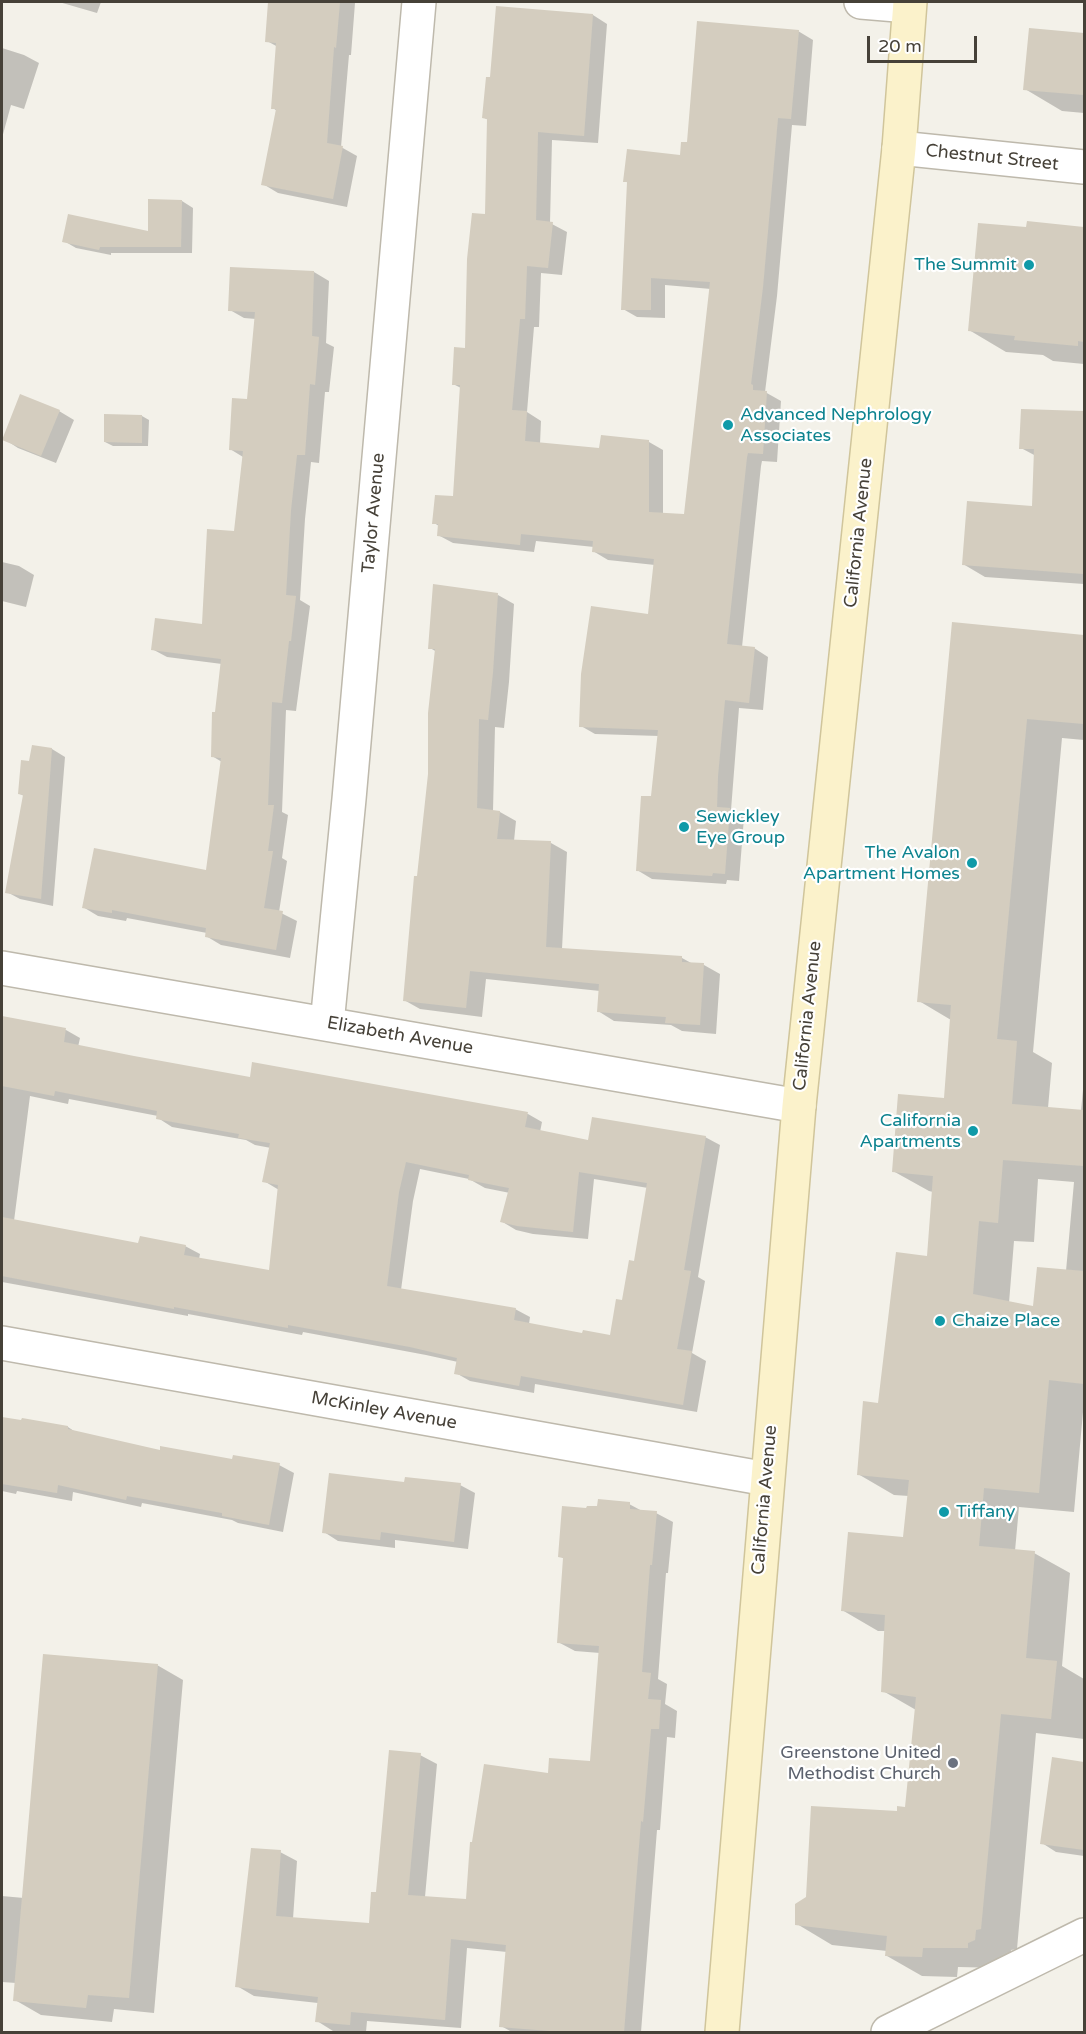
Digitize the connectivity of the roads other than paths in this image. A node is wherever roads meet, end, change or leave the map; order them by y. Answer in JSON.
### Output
{"nodes":[{"id":1,"x":419,"y":2,"type":"edge"},
{"id":2,"x":861,"y":2,"type":"edge"},
{"id":3,"x":910,"y":4,"type":"edge"},
{"id":4,"x":899,"y":148,"type":"junction"},
{"id":5,"x":1084,"y":167,"type":"edge"},
{"id":6,"x":2,"y":968,"type":"edge"},
{"id":7,"x":327,"y":1024,"type":"junction"},
{"id":8,"x":799,"y":1106,"type":"junction"},
{"id":9,"x":2,"y":1343,"type":"edge"},
{"id":10,"x":767,"y":1479,"type":"junction"},
{"id":11,"x":1084,"y":1935,"type":"edge"},
{"id":12,"x":722,"y":2032,"type":"edge"},
{"id":13,"x":888,"y":2032,"type":"edge"}],
"edges":[{"from":1,"to":7,"type":"street","name":"Taylor Avenue"},
{"from":2,"to":3,"type":"street"},
{"from":3,"to":4,"type":"street","name":"California Avenue"},
{"from":4,"to":5,"type":"street","name":"Chestnut Street"},
{"from":4,"to":8,"type":"street","name":"California Avenue"},
{"from":6,"to":7,"type":"street","name":"Elizabeth Avenue"},
{"from":7,"to":8,"type":"street","name":"Elizabeth Avenue"},
{"from":8,"to":10,"type":"street","name":"California Avenue"},
{"from":9,"to":10,"type":"street","name":"McKinley Avenue"},
{"from":10,"to":12,"type":"street","name":"California Avenue"},
{"from":11,"to":13,"type":"street"}]}
